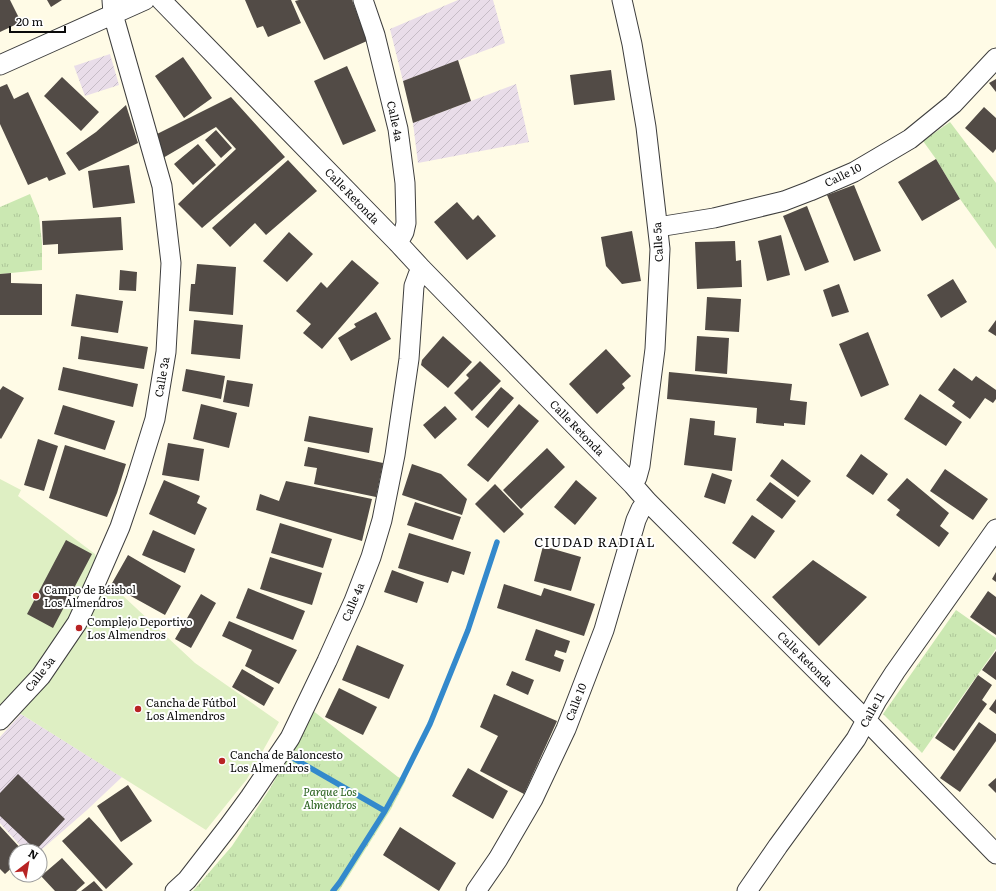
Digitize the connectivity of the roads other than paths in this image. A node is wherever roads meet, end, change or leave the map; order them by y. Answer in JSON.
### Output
{"nodes":[{"id":1,"x":145,"y":0,"type":"edge"},
{"id":2,"x":161,"y":0,"type":"edge"},
{"id":3,"x":363,"y":0,"type":"edge"},
{"id":4,"x":622,"y":0,"type":"edge"},
{"id":5,"x":112,"y":7,"type":"edge"},
{"id":6,"x":996,"y":58,"type":"edge"},
{"id":7,"x":0,"y":65,"type":"edge"},
{"id":8,"x":658,"y":227,"type":"junction"},
{"id":9,"x":398,"y":243,"type":"junction"},
{"id":10,"x":422,"y":269,"type":"junction"},
{"id":11,"x":633,"y":485,"type":"junction"},
{"id":12,"x":647,"y":501,"type":"junction"},
{"id":13,"x":996,"y":529,"type":"edge"},
{"id":14,"x":0,"y":720,"type":"edge"},
{"id":15,"x":866,"y":720,"type":"junction"},
{"id":16,"x":996,"y":854,"type":"edge"},
{"id":17,"x":175,"y":891,"type":"edge"},
{"id":18,"x":476,"y":891,"type":"edge"},
{"id":19,"x":747,"y":891,"type":"edge"}],
"edges":[{"from":1,"to":5,"type":"street"},
{"from":2,"to":9,"type":"street","name":"Calle Retonda"},
{"from":3,"to":9,"type":"street","name":"Calle 4a"},
{"from":4,"to":8,"type":"street","name":"Calle 5a"},
{"from":5,"to":7,"type":"street"},
{"from":5,"to":14,"type":"street","name":"Calle 3a"},
{"from":6,"to":8,"type":"street","name":"Calle 10"},
{"from":8,"to":11,"type":"street","name":"Calle 5a"},
{"from":9,"to":10,"type":"street","name":"Calle Retonda"},
{"from":10,"to":11,"type":"street","name":"Calle Retonda"},
{"from":10,"to":17,"type":"street","name":"Calle 4a"},
{"from":11,"to":12,"type":"street","name":"Calle Retonda"},
{"from":12,"to":15,"type":"street","name":"Calle Retonda"},
{"from":12,"to":18,"type":"street","name":"Calle 10"},
{"from":13,"to":15,"type":"street","name":"Calle 11"},
{"from":15,"to":16,"type":"street","name":"Calle Retonda"},
{"from":15,"to":19,"type":"street","name":"Calle 11"}]}
